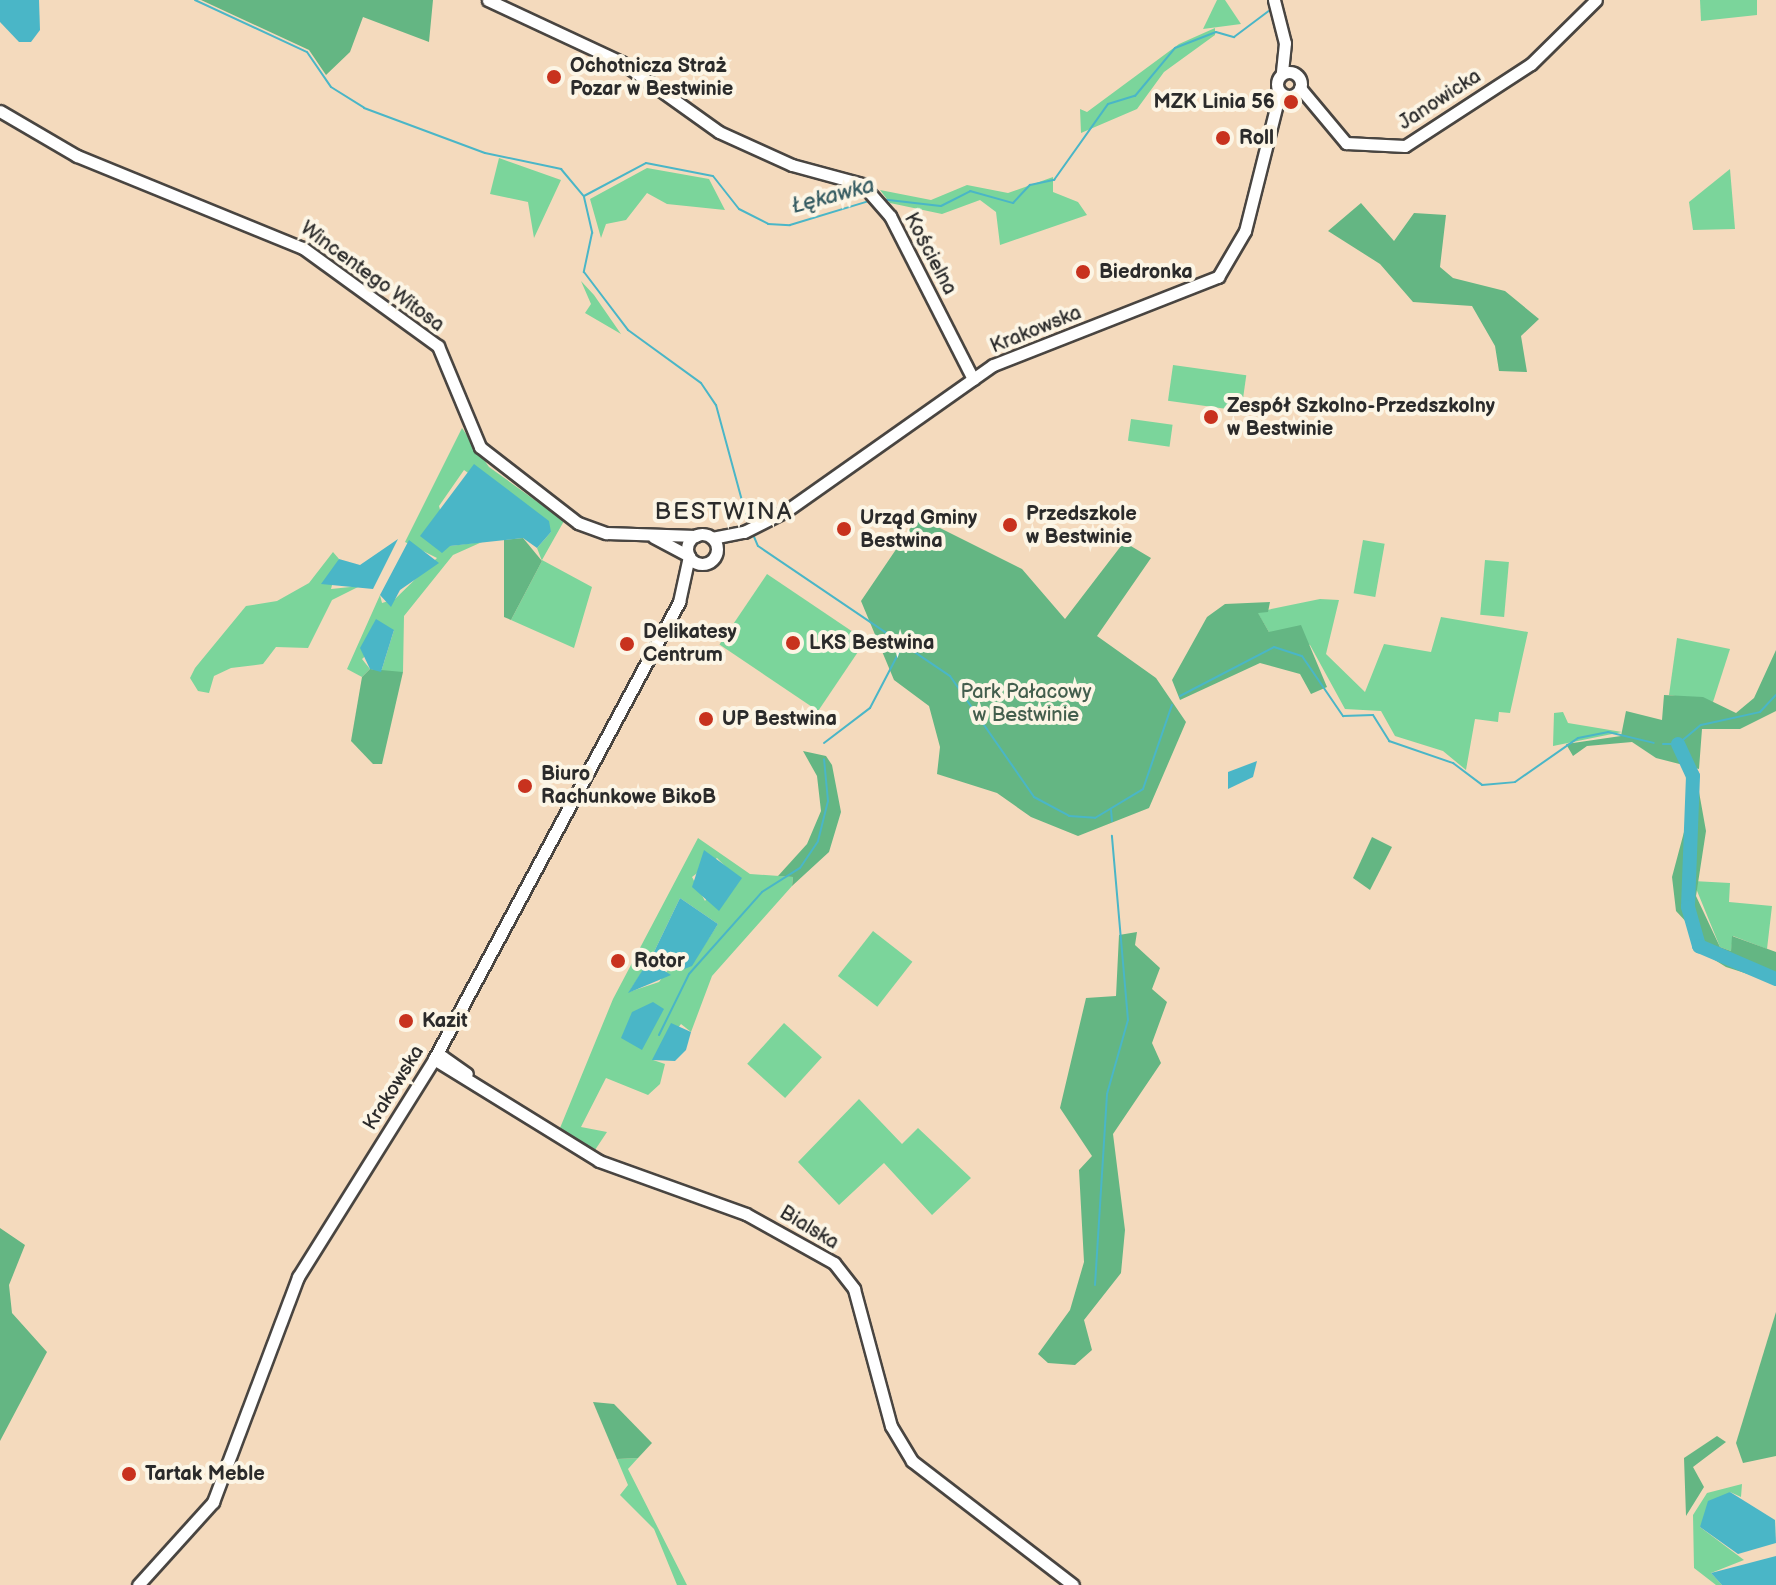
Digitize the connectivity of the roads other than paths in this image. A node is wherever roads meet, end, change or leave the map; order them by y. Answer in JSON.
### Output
{"nodes":[{"id":1,"x":488,"y":0,"type":"edge"},
{"id":2,"x":1274,"y":0,"type":"edge"},
{"id":3,"x":1596,"y":0,"type":"edge"},
{"id":4,"x":1285,"y":43,"type":"junction"},
{"id":5,"x":1282,"y":74,"type":"junction"},
{"id":6,"x":1298,"y":75,"type":"junction"},
{"id":7,"x":1280,"y":92,"type":"junction"},
{"id":8,"x":1297,"y":92,"type":"junction"},
{"id":9,"x":0,"y":111,"type":"edge"},
{"id":10,"x":1276,"y":124,"type":"junction"},
{"id":11,"x":973,"y":379,"type":"junction"},
{"id":12,"x":750,"y":530,"type":"junction"},
{"id":13,"x":696,"y":536,"type":"junction"},
{"id":14,"x":654,"y":537,"type":"junction"},
{"id":15,"x":712,"y":538,"type":"junction"},
{"id":16,"x":716,"y":554,"type":"junction"},
{"id":17,"x":689,"y":556,"type":"junction"},
{"id":18,"x":703,"y":564,"type":"junction"},
{"id":19,"x":679,"y":602,"type":"junction"},
{"id":20,"x":439,"y":1064,"type":"junction"},
{"id":21,"x":138,"y":1585,"type":"edge"},
{"id":22,"x":1073,"y":1585,"type":"edge"}],
"edges":[{"from":1,"to":11,"type":"street","name":"Kościelna"},
{"from":2,"to":4,"type":"street"},
{"from":3,"to":8,"type":"street","name":"Janowicka"},
{"from":4,"to":5,"type":"street"},
{"from":4,"to":6,"type":"street"},
{"from":5,"to":6,"type":"street"},
{"from":5,"to":7,"type":"street","name":"Krakowska"},
{"from":6,"to":8,"type":"street"},
{"from":7,"to":8,"type":"street"},
{"from":7,"to":10,"type":"street","name":"Krakowska"},
{"from":8,"to":10,"type":"street","name":"Krakowska"},
{"from":9,"to":14,"type":"street","name":"Wincentego Witosa"},
{"from":10,"to":11,"type":"street","name":"Krakowska"},
{"from":11,"to":12,"type":"street","name":"Krakowska"},
{"from":12,"to":15,"type":"street","name":"Krakowska"},
{"from":12,"to":16,"type":"street","name":"Krakowska"},
{"from":13,"to":14,"type":"street","name":"Wincentego Witosa"},
{"from":13,"to":15,"type":"street","name":"Krakowska"},
{"from":13,"to":17,"type":"street","name":"Krakowska"},
{"from":14,"to":17,"type":"street","name":"Wincentego Witosa"},
{"from":15,"to":16,"type":"street"},
{"from":16,"to":18,"type":"street","name":"Krakowska"},
{"from":17,"to":18,"type":"street","name":"Wincentego Witosa"},
{"from":17,"to":19,"type":"street","name":"Krakowska"},
{"from":18,"to":19,"type":"street","name":"Krakowska"},
{"from":19,"to":20,"type":"street","name":"Krakowska"},
{"from":20,"to":21,"type":"street","name":"Krakowska"},
{"from":20,"to":22,"type":"street","name":"Bialska"}]}
